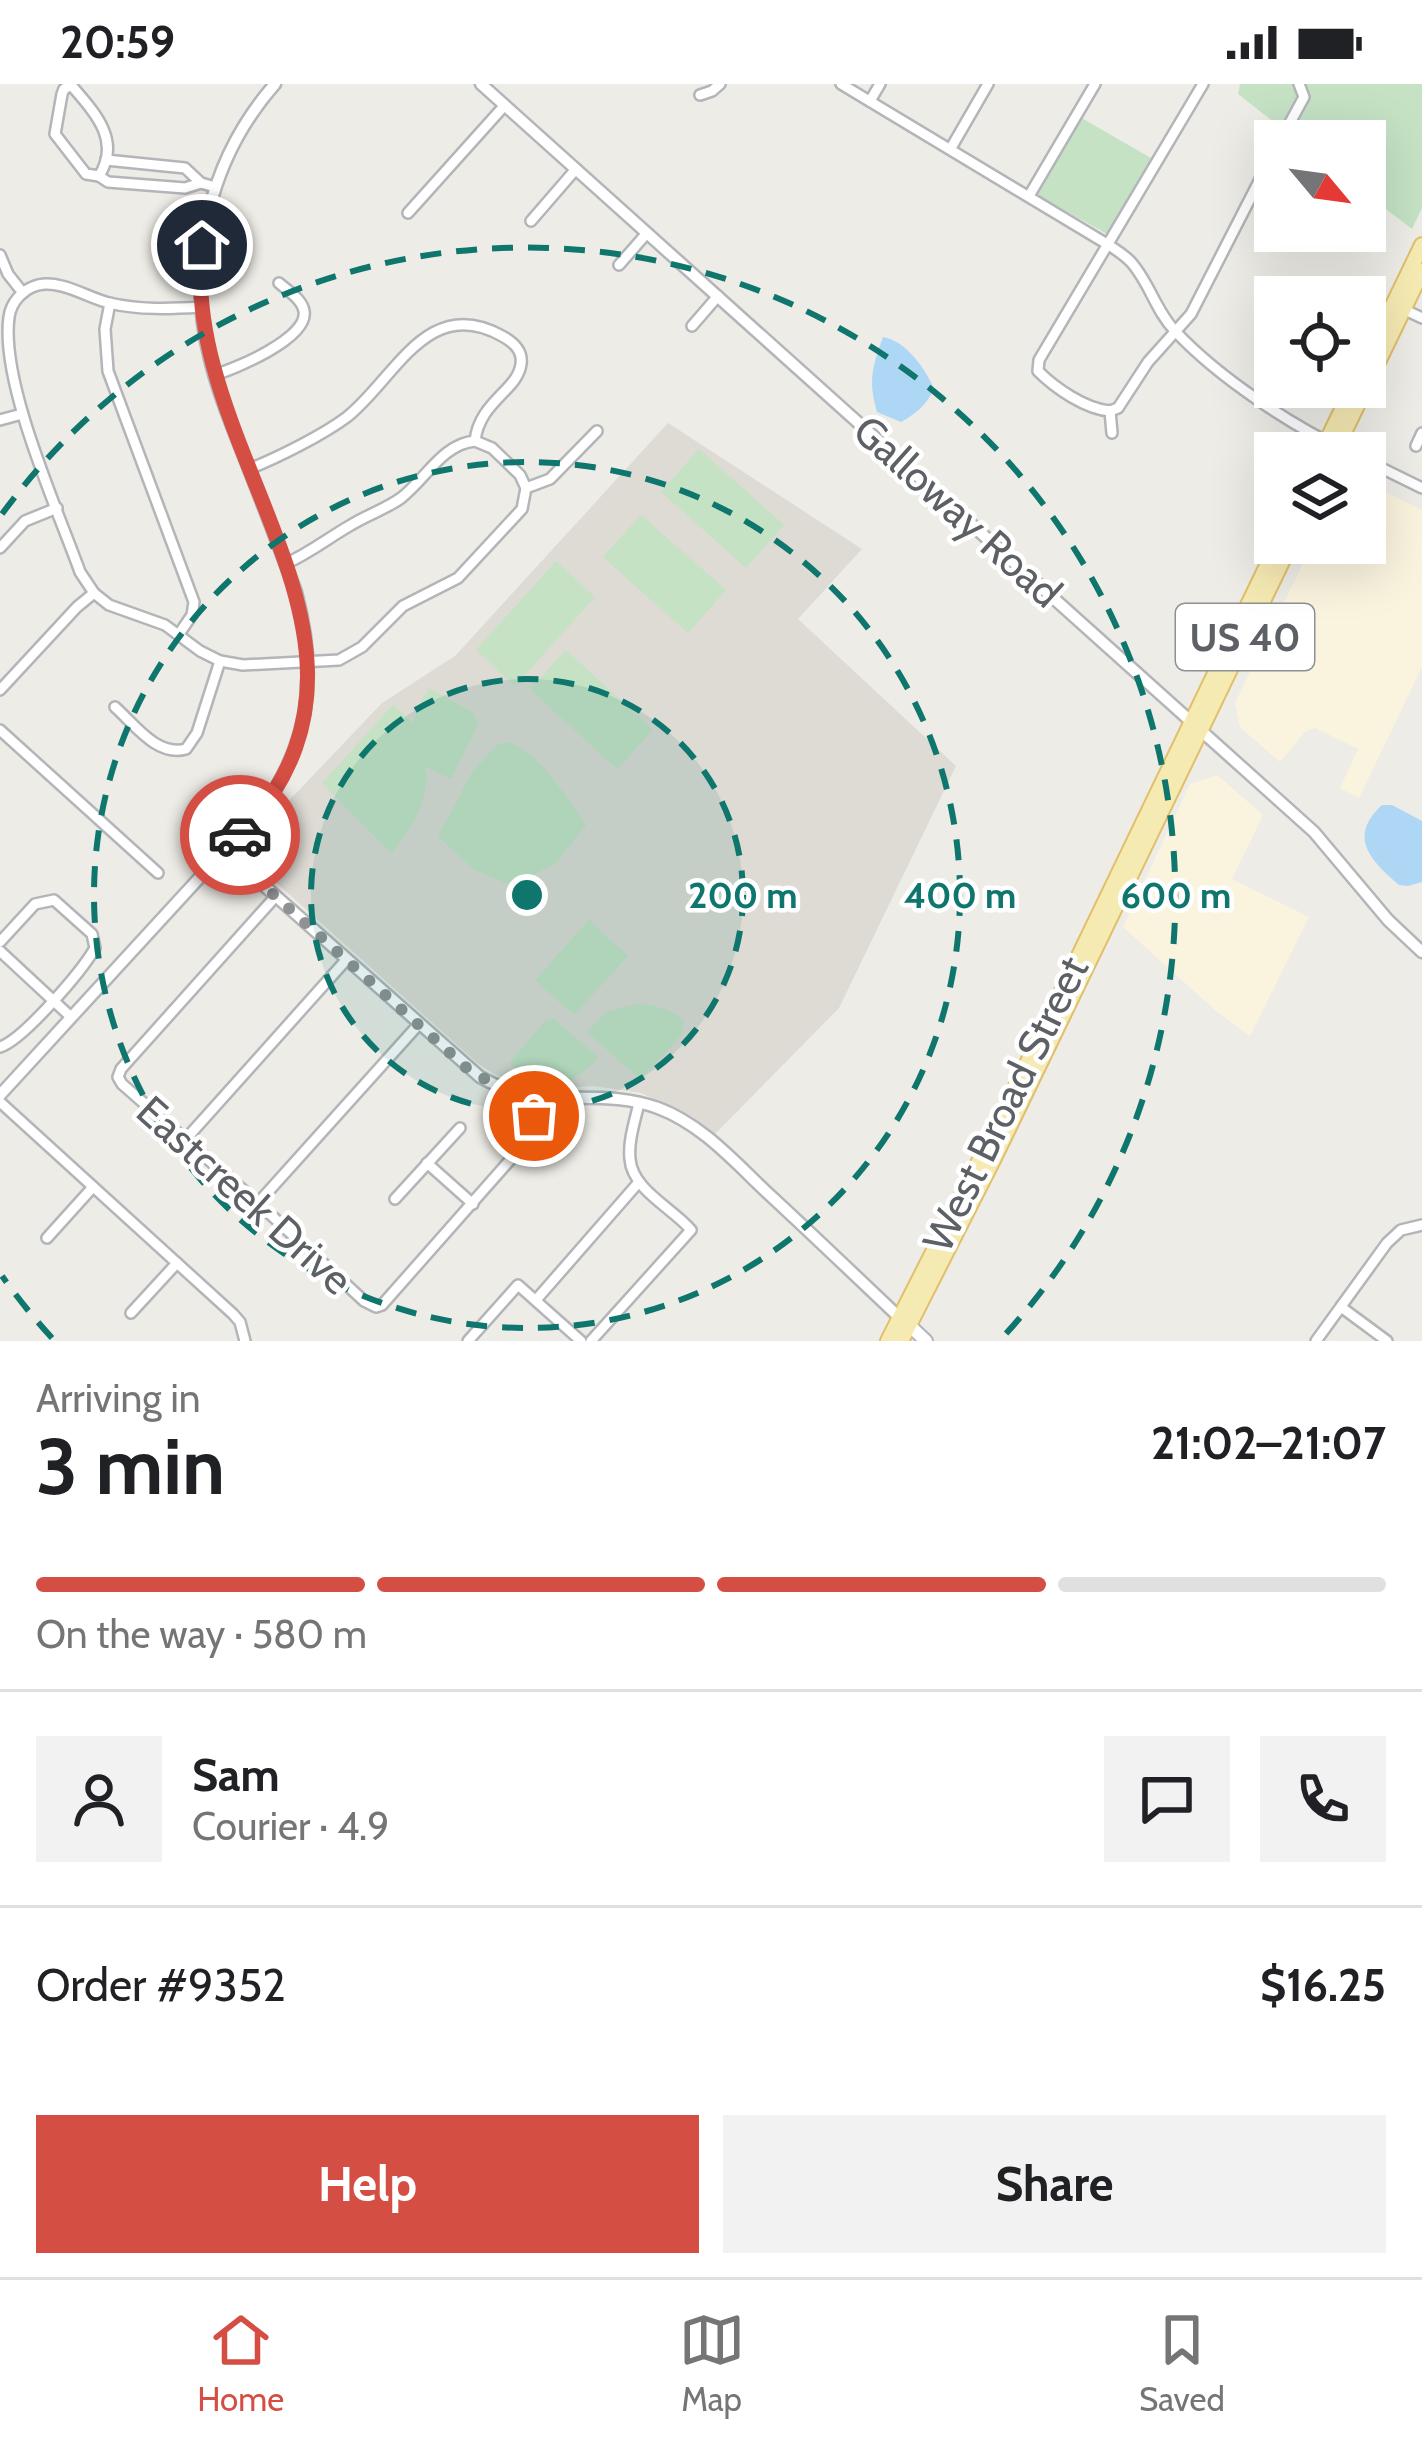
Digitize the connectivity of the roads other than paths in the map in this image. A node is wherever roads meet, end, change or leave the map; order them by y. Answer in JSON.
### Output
{"nodes":[{"id":1,"x":275,"y":84,"type":"edge"},
{"id":2,"x":482,"y":84,"type":"edge"},
{"id":3,"x":720,"y":84,"type":"edge"},
{"id":4,"x":841,"y":84,"type":"edge"},
{"id":5,"x":880,"y":84,"type":"edge"},
{"id":6,"x":988,"y":84,"type":"edge"},
{"id":7,"x":1096,"y":84,"type":"edge"},
{"id":8,"x":1203,"y":84,"type":"edge"},
{"id":9,"x":1299,"y":84,"type":"edge"},
{"id":10,"x":700,"y":95,"type":"dead end"},
{"id":11,"x":870,"y":101,"type":"junction"},
{"id":12,"x":505,"y":105,"type":"junction"},
{"id":13,"x":1291,"y":120,"type":"edge"},
{"id":14,"x":951,"y":148,"type":"junction"},
{"id":15,"x":106,"y":160,"type":"junction"},
{"id":16,"x":576,"y":169,"type":"junction"},
{"id":17,"x":99,"y":176,"type":"junction"},
{"id":18,"x":201,"y":183,"type":"junction"},
{"id":19,"x":215,"y":187,"type":"junction"},
{"id":20,"x":1254,"y":191,"type":"edge"},
{"id":21,"x":1029,"y":196,"type":"junction"},
{"id":22,"x":408,"y":213,"type":"dead end"},
{"id":23,"x":530,"y":220,"type":"dead end"},
{"id":24,"x":647,"y":233,"type":"junction"},
{"id":25,"x":1107,"y":244,"type":"junction"},
{"id":26,"x":1422,"y":245,"type":"edge"},
{"id":27,"x":0,"y":256,"type":"edge"},
{"id":28,"x":619,"y":265,"type":"dead end"},
{"id":29,"x":1422,"y":271,"type":"edge"},
{"id":30,"x":279,"y":283,"type":"dead end"},
{"id":31,"x":22,"y":293,"type":"junction"},
{"id":32,"x":718,"y":296,"type":"junction"},
{"id":33,"x":110,"y":303,"type":"junction"},
{"id":34,"x":200,"y":307,"type":"junction"},
{"id":35,"x":1403,"y":309,"type":"junction"},
{"id":36,"x":1422,"y":318,"type":"edge"},
{"id":37,"x":1386,"y":320,"type":"edge"},
{"id":38,"x":692,"y":326,"type":"dead end"},
{"id":39,"x":1177,"y":333,"type":"junction"},
{"id":40,"x":214,"y":375,"type":"junction"},
{"id":41,"x":1110,"y":411,"type":"junction"},
{"id":42,"x":22,"y":414,"type":"junction"},
{"id":43,"x":0,"y":420,"type":"edge"},
{"id":44,"x":597,"y":431,"type":"dead end"},
{"id":45,"x":1308,"y":432,"type":"edge"},
{"id":46,"x":1342,"y":432,"type":"edge"},
{"id":47,"x":1112,"y":433,"type":"dead end"},
{"id":48,"x":1422,"y":434,"type":"edge"},
{"id":49,"x":475,"y":441,"type":"junction"},
{"id":50,"x":1416,"y":446,"type":"dead end"},
{"id":51,"x":249,"y":469,"type":"junction"},
{"id":52,"x":1386,"y":470,"type":"edge"},
{"id":53,"x":526,"y":488,"type":"junction"},
{"id":54,"x":1422,"y":488,"type":"edge"},
{"id":55,"x":57,"y":508,"type":"junction"},
{"id":56,"x":0,"y":548,"type":"edge"},
{"id":57,"x":285,"y":564,"type":"junction"},
{"id":58,"x":1269,"y":564,"type":"edge"},
{"id":59,"x":1280,"y":564,"type":"edge"},
{"id":60,"x":94,"y":592,"type":"junction"},
{"id":61,"x":179,"y":634,"type":"junction"},
{"id":62,"x":220,"y":661,"type":"junction"},
{"id":63,"x":309,"y":663,"type":"junction"},
{"id":64,"x":0,"y":690,"type":"edge"},
{"id":65,"x":115,"y":707,"type":"dead end"},
{"id":66,"x":1196,"y":727,"type":"junction"},
{"id":67,"x":0,"y":730,"type":"edge"},
{"id":68,"x":225,"y":851,"type":"junction"},
{"id":69,"x":158,"y":873,"type":"dead end"},
{"id":70,"x":276,"y":896,"type":"junction"},
{"id":71,"x":0,"y":942,"type":"edge"},
{"id":72,"x":0,"y":951,"type":"edge"},
{"id":73,"x":1422,"y":952,"type":"edge"},
{"id":74,"x":347,"y":959,"type":"junction"},
{"id":75,"x":52,"y":1000,"type":"junction"},
{"id":76,"x":70,"y":1017,"type":"junction"},
{"id":77,"x":419,"y":1024,"type":"junction"},
{"id":78,"x":0,"y":1047,"type":"edge"},
{"id":79,"x":539,"y":1098,"type":"junction"},
{"id":80,"x":0,"y":1099,"type":"edge"},
{"id":81,"x":639,"y":1103,"type":"junction"},
{"id":82,"x":460,"y":1128,"type":"dead end"},
{"id":83,"x":185,"y":1140,"type":"junction"},
{"id":84,"x":427,"y":1163,"type":"junction"},
{"id":85,"x":639,"y":1183,"type":"junction"},
{"id":86,"x":93,"y":1187,"type":"junction"},
{"id":87,"x":395,"y":1199,"type":"dead end"},
{"id":88,"x":258,"y":1203,"type":"junction"},
{"id":89,"x":473,"y":1204,"type":"junction"},
{"id":90,"x":1422,"y":1225,"type":"edge"},
{"id":91,"x":47,"y":1238,"type":"dead end"},
{"id":92,"x":177,"y":1263,"type":"junction"},
{"id":93,"x":536,"y":1300,"type":"junction"},
{"id":94,"x":1340,"y":1307,"type":"junction"},
{"id":95,"x":131,"y":1313,"type":"dead end"},
{"id":96,"x":904,"y":1322,"type":"junction"},
{"id":97,"x":245,"y":1341,"type":"edge"},
{"id":98,"x":467,"y":1341,"type":"edge"},
{"id":99,"x":581,"y":1341,"type":"edge"},
{"id":100,"x":591,"y":1341,"type":"edge"},
{"id":101,"x":889,"y":1341,"type":"edge"},
{"id":102,"x":902,"y":1341,"type":"edge"},
{"id":103,"x":926,"y":1341,"type":"edge"},
{"id":104,"x":1316,"y":1341,"type":"edge"},
{"id":105,"x":1387,"y":1341,"type":"edge"}],
"edges":[{"from":1,"to":19,"type":"street"},
{"from":2,"to":12,"type":"street","name":"Galloway Road"},
{"from":3,"to":10,"type":"street"},
{"from":4,"to":11,"type":"street"},
{"from":5,"to":11,"type":"street"},
{"from":6,"to":14,"type":"street"},
{"from":7,"to":21,"type":"street"},
{"from":8,"to":25,"type":"street"},
{"from":9,"to":13,"type":"street"},
{"from":11,"to":14,"type":"street"},
{"from":12,"to":16,"type":"street","name":"Galloway Road"},
{"from":12,"to":22,"type":"street"},
{"from":14,"to":21,"type":"street"},
{"from":15,"to":17,"type":"street"},
{"from":15,"to":17,"type":"street"},
{"from":15,"to":18,"type":"street"},
{"from":16,"to":23,"type":"street"},
{"from":16,"to":24,"type":"street","name":"Galloway Road"},
{"from":17,"to":18,"type":"street"},
{"from":18,"to":19,"type":"street"},
{"from":19,"to":34,"type":"street"},
{"from":20,"to":39,"type":"street"},
{"from":21,"to":25,"type":"street"},
{"from":24,"to":28,"type":"street"},
{"from":24,"to":32,"type":"street","name":"Galloway Road"},
{"from":25,"to":39,"type":"street"},
{"from":25,"to":41,"type":"street"},
{"from":26,"to":37,"type":"main road"},
{"from":27,"to":31,"type":"street"},
{"from":29,"to":35,"type":"main road"},
{"from":30,"to":40,"type":"street"},
{"from":31,"to":33,"type":"street"},
{"from":31,"to":42,"type":"street"},
{"from":32,"to":38,"type":"street"},
{"from":32,"to":66,"type":"street","name":"Galloway Road"},
{"from":33,"to":34,"type":"street"},
{"from":33,"to":61,"type":"street"},
{"from":34,"to":40,"type":"street"},
{"from":35,"to":36,"type":"street"},
{"from":35,"to":46,"type":"main road"},
{"from":39,"to":41,"type":"street"},
{"from":39,"to":45,"type":"street"},
{"from":40,"to":51,"type":"street"},
{"from":41,"to":47,"type":"street"},
{"from":42,"to":43,"type":"street"},
{"from":42,"to":55,"type":"street"},
{"from":44,"to":53,"type":"street"},
{"from":48,"to":50,"type":"street"},
{"from":49,"to":51,"type":"street"},
{"from":49,"to":53,"type":"street"},
{"from":49,"to":57,"type":"street"},
{"from":51,"to":57,"type":"street"},
{"from":52,"to":54,"type":"street"},
{"from":53,"to":63,"type":"street"},
{"from":55,"to":56,"type":"street"},
{"from":55,"to":60,"type":"street"},
{"from":57,"to":63,"type":"street"},
{"from":58,"to":66,"type":"main road","name":"West Broad Street","number":"US 40"},
{"from":59,"to":66,"type":"main road","name":"West Broad Street","number":"US 40"},
{"from":60,"to":61,"type":"street"},
{"from":60,"to":64,"type":"street"},
{"from":61,"to":62,"type":"street"},
{"from":62,"to":63,"type":"street"},
{"from":62,"to":65,"type":"street"},
{"from":63,"to":68,"type":"street"},
{"from":66,"to":73,"type":"street","name":"Galloway Road"},
{"from":66,"to":96,"type":"main road","name":"West Broad Street","number":"US 40"},
{"from":67,"to":69,"type":"street"},
{"from":68,"to":70,"type":"street"},
{"from":68,"to":76,"type":"street"},
{"from":70,"to":74,"type":"street"},
{"from":70,"to":83,"type":"street","name":"Eastcreek Drive"},
{"from":71,"to":75,"type":"street"},
{"from":72,"to":75,"type":"street"},
{"from":74,"to":77,"type":"street"},
{"from":74,"to":83,"type":"street"},
{"from":75,"to":76,"type":"street"},
{"from":75,"to":78,"type":"street"},
{"from":76,"to":80,"type":"street"},
{"from":77,"to":79,"type":"street"},
{"from":77,"to":88,"type":"street"},
{"from":79,"to":81,"type":"street"},
{"from":79,"to":89,"type":"street"},
{"from":80,"to":86,"type":"street"},
{"from":81,"to":85,"type":"street"},
{"from":81,"to":96,"type":"street"},
{"from":82,"to":84,"type":"street"},
{"from":83,"to":88,"type":"street","name":"Eastcreek Drive"},
{"from":84,"to":87,"type":"street"},
{"from":84,"to":89,"type":"street"},
{"from":85,"to":93,"type":"street"},
{"from":85,"to":100,"type":"street"},
{"from":86,"to":91,"type":"street"},
{"from":86,"to":92,"type":"street"},
{"from":88,"to":89,"type":"street","name":"Eastcreek Drive"},
{"from":90,"to":94,"type":"street"},
{"from":92,"to":95,"type":"street"},
{"from":92,"to":97,"type":"street"},
{"from":93,"to":98,"type":"street"},
{"from":93,"to":99,"type":"street"},
{"from":94,"to":104,"type":"street"},
{"from":94,"to":105,"type":"street"},
{"from":96,"to":101,"type":"main road","name":"West Broad Street","number":"US 40"},
{"from":96,"to":102,"type":"main road","name":"West Broad Street","number":"US 40"},
{"from":96,"to":103,"type":"main road"}]}
